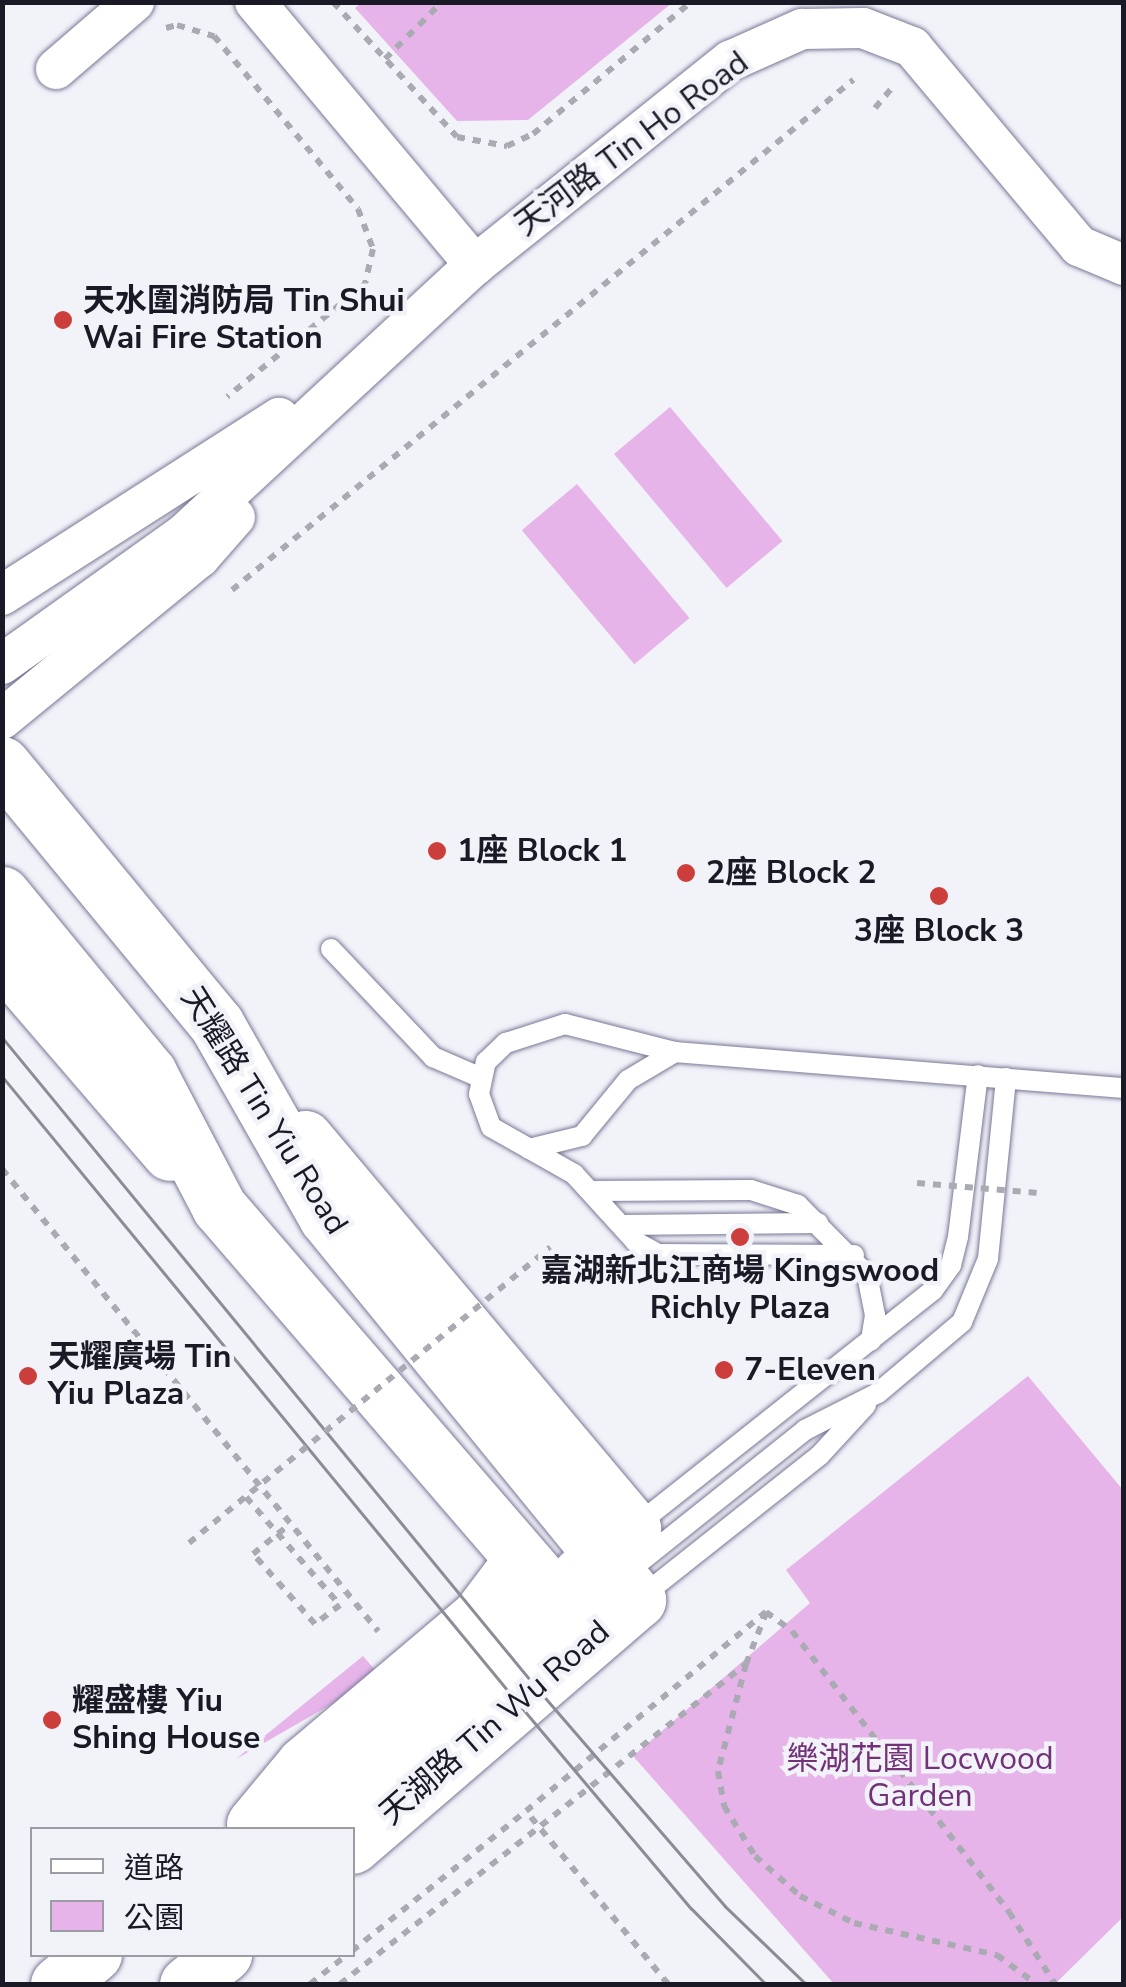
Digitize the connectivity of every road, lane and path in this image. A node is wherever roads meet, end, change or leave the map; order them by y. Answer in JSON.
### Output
{"nodes":[{"id":1,"x":256,"y":2,"type":"edge"},
{"id":2,"x":332,"y":2,"type":"edge"},
{"id":3,"x":442,"y":2,"type":"edge"},
{"id":4,"x":690,"y":2,"type":"edge"},
{"id":5,"x":147,"y":16,"type":"edge"},
{"id":6,"x":385,"y":59,"type":"junction"},
{"id":7,"x":56,"y":69,"type":"dead end"},
{"id":8,"x":852,"y":80,"type":"dead end"},
{"id":9,"x":475,"y":265,"type":"junction"},
{"id":10,"x":1124,"y":265,"type":"edge"},
{"id":11,"x":378,"y":351,"type":"junction"},
{"id":12,"x":212,"y":408,"type":"dead end"},
{"id":13,"x":2,"y":595,"type":"edge"},
{"id":14,"x":220,"y":600,"type":"dead end"},
{"id":15,"x":2,"y":664,"type":"edge"},
{"id":16,"x":2,"y":719,"type":"edge"},
{"id":17,"x":2,"y":764,"type":"edge"},
{"id":18,"x":2,"y":894,"type":"edge"},
{"id":19,"x":331,"y":949,"type":"dead end"},
{"id":20,"x":2,"y":958,"type":"edge"},
{"id":21,"x":675,"y":1052,"type":"junction"},
{"id":22,"x":978,"y":1075,"type":"junction"},
{"id":23,"x":479,"y":1077,"type":"junction"},
{"id":24,"x":1006,"y":1078,"type":"junction"},
{"id":25,"x":1124,"y":1088,"type":"edge"},
{"id":26,"x":526,"y":1149,"type":"junction"},
{"id":27,"x":2,"y":1169,"type":"edge"},
{"id":28,"x":917,"y":1183,"type":"dead end"},
{"id":29,"x":591,"y":1192,"type":"junction"},
{"id":30,"x":1039,"y":1192,"type":"dead end"},
{"id":31,"x":219,"y":1207,"type":"junction"},
{"id":32,"x":818,"y":1223,"type":"junction"},
{"id":33,"x":620,"y":1224,"type":"junction"},
{"id":34,"x":550,"y":1247,"type":"dead end"},
{"id":35,"x":854,"y":1255,"type":"junction"},
{"id":36,"x":871,"y":1341,"type":"junction"},
{"id":37,"x":878,"y":1393,"type":"junction"},
{"id":38,"x":246,"y":1497,"type":"junction"},
{"id":39,"x":290,"y":1524,"type":"junction"},
{"id":40,"x":189,"y":1543,"type":"dead end"},
{"id":41,"x":623,"y":1566,"type":"junction"},
{"id":42,"x":540,"y":1579,"type":"junction"},
{"id":43,"x":766,"y":1612,"type":"junction"},
{"id":44,"x":378,"y":1631,"type":"dead end"},
{"id":45,"x":746,"y":1664,"type":"junction"},
{"id":46,"x":526,"y":1812,"type":"junction"},
{"id":47,"x":257,"y":1822,"type":"edge"},
{"id":48,"x":539,"y":1828,"type":"junction"},
{"id":49,"x":355,"y":1843,"type":"edge"},
{"id":50,"x":355,"y":1949,"type":"edge"},
{"id":51,"x":90,"y":1957,"type":"edge"},
{"id":52,"x":220,"y":1957,"type":"edge"},
{"id":53,"x":345,"y":1957,"type":"edge"},
{"id":54,"x":1047,"y":1972,"type":"junction"},
{"id":55,"x":58,"y":1984,"type":"edge"},
{"id":56,"x":188,"y":1984,"type":"edge"},
{"id":57,"x":310,"y":1984,"type":"edge"},
{"id":58,"x":340,"y":1984,"type":"edge"},
{"id":59,"x":668,"y":1984,"type":"edge"},
{"id":60,"x":1038,"y":1984,"type":"edge"},
{"id":61,"x":1055,"y":1984,"type":"edge"}],
"edges":[{"from":1,"to":9,"type":"street"},
{"from":2,"to":6,"type":"path"},
{"from":3,"to":6,"type":"path"},
{"from":4,"to":6,"type":"path"},
{"from":5,"to":7,"type":"street"},
{"from":5,"to":12,"type":"path"},
{"from":8,"to":14,"type":"path"},
{"from":9,"to":10,"type":"street","name":"天河路 Tin Ho Road"},
{"from":9,"to":11,"type":"street","name":"天河路 Tin Ho Road"},
{"from":11,"to":13,"type":"street","name":"天河路 Tin Ho Road"},
{"from":11,"to":15,"type":"street","name":"天河路 Tin Ho Road"},
{"from":11,"to":16,"type":"street","name":"天河路 Tin Ho Road"},
{"from":17,"to":41,"type":"main road","name":"天耀路 Tin Yiu Road"},
{"from":18,"to":31,"type":"main road"},
{"from":19,"to":23,"type":"lane"},
{"from":20,"to":31,"type":"main road"},
{"from":21,"to":22,"type":"lane"},
{"from":21,"to":23,"type":"lane"},
{"from":21,"to":26,"type":"lane"},
{"from":22,"to":24,"type":"lane"},
{"from":22,"to":36,"type":"lane"},
{"from":23,"to":26,"type":"lane"},
{"from":24,"to":25,"type":"lane"},
{"from":24,"to":37,"type":"lane"},
{"from":26,"to":29,"type":"lane"},
{"from":27,"to":39,"type":"path"},
{"from":28,"to":30,"type":"path","bridge":true},
{"from":29,"to":32,"type":"lane"},
{"from":29,"to":33,"type":"lane"},
{"from":31,"to":42,"type":"main road"},
{"from":32,"to":33,"type":"lane"},
{"from":32,"to":35,"type":"lane"},
{"from":33,"to":35,"type":"lane"},
{"from":34,"to":38,"type":"path","bridge":true},
{"from":35,"to":36,"type":"lane"},
{"from":36,"to":41,"type":"lane"},
{"from":37,"to":41,"type":"lane"},
{"from":37,"to":41,"type":"lane"},
{"from":38,"to":39,"type":"path","bridge":true},
{"from":38,"to":40,"type":"path","bridge":true},
{"from":39,"to":44,"type":"path"},
{"from":41,"to":42,"type":"main road"},
{"from":41,"to":49,"type":"main road","name":"天湖路 Tin Wu Road"},
{"from":42,"to":47,"type":"main road"},
{"from":43,"to":45,"type":"path"},
{"from":43,"to":46,"type":"path"},
{"from":43,"to":54,"type":"path"},
{"from":45,"to":48,"type":"path"},
{"from":45,"to":60,"type":"path"},
{"from":46,"to":48,"type":"path"},
{"from":46,"to":50,"type":"path"},
{"from":48,"to":58,"type":"path"},
{"from":48,"to":59,"type":"path"},
{"from":51,"to":55,"type":"main road"},
{"from":52,"to":56,"type":"main road"},
{"from":53,"to":57,"type":"path"},
{"from":54,"to":60,"type":"path"},
{"from":54,"to":61,"type":"path"}]}
